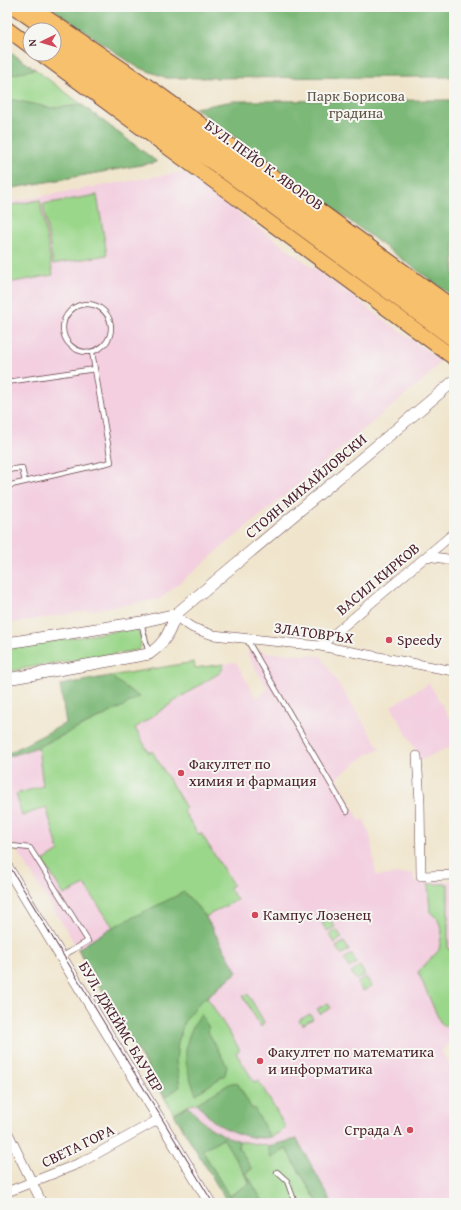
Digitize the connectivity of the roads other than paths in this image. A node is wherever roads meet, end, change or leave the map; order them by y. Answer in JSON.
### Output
{"nodes":[{"id":1,"x":14,"y":7,"type":"edge"},
{"id":2,"x":28,"y":7,"type":"edge"},
{"id":3,"x":31,"y":7,"type":"edge"},
{"id":4,"x":7,"y":20,"type":"edge"},
{"id":5,"x":36,"y":22,"type":"edge"},
{"id":6,"x":7,"y":28,"type":"edge"},
{"id":7,"x":22,"y":30,"type":"edge"},
{"id":8,"x":22,"y":36,"type":"edge"},
{"id":9,"x":22,"y":40,"type":"edge"},
{"id":10,"x":62,"y":42,"type":"edge"},
{"id":11,"x":62,"y":57,"type":"edge"},
{"id":12,"x":52,"y":62,"type":"edge"},
{"id":13,"x":91,"y":69,"type":"junction"},
{"id":14,"x":233,"y":148,"type":"junction"},
{"id":15,"x":208,"y":178,"type":"junction"},
{"id":16,"x":349,"y":255,"type":"junction"},
{"id":17,"x":454,"y":308,"type":"edge"},
{"id":18,"x":454,"y":324,"type":"edge"},
{"id":19,"x":454,"y":340,"type":"edge"},
{"id":20,"x":92,"y":352,"type":"junction"},
{"id":21,"x":454,"y":358,"type":"edge"},
{"id":22,"x":95,"y":369,"type":"junction"},
{"id":23,"x":454,"y":381,"type":"edge"},
{"id":24,"x":7,"y":382,"type":"edge"},
{"id":25,"x":7,"y":470,"type":"edge"},
{"id":26,"x":25,"y":482,"type":"junction"},
{"id":27,"x":7,"y":486,"type":"edge"},
{"id":28,"x":454,"y":533,"type":"edge"},
{"id":29,"x":427,"y":556,"type":"junction"},
{"id":30,"x":454,"y":560,"type":"edge"},
{"id":31,"x":176,"y":614,"type":"junction"},
{"id":32,"x":141,"y":622,"type":"junction"},
{"id":33,"x":246,"y":638,"type":"junction"},
{"id":34,"x":7,"y":643,"type":"edge"},
{"id":35,"x":320,"y":646,"type":"junction"},
{"id":36,"x":149,"y":654,"type":"junction"},
{"id":37,"x":454,"y":671,"type":"edge"},
{"id":38,"x":7,"y":679,"type":"edge"},
{"id":39,"x":417,"y":756,"type":"dead end"},
{"id":40,"x":347,"y":812,"type":"dead end"},
{"id":41,"x":7,"y":847,"type":"edge"},
{"id":42,"x":7,"y":867,"type":"edge"},
{"id":43,"x":454,"y":875,"type":"edge"},
{"id":44,"x":61,"y":957,"type":"junction"},
{"id":45,"x":159,"y":1119,"type":"junction"},
{"id":46,"x":7,"y":1130,"type":"edge"},
{"id":47,"x":277,"y":1172,"type":"dead end"},
{"id":48,"x":32,"y":1183,"type":"junction"},
{"id":49,"x":7,"y":1192,"type":"edge"},
{"id":50,"x":42,"y":1203,"type":"edge"},
{"id":51,"x":210,"y":1203,"type":"edge"},
{"id":52,"x":295,"y":1203,"type":"edge"}],
"edges":[{"from":1,"to":5,"type":"main road"},
{"from":2,"to":13,"type":"main road"},
{"from":3,"to":14,"type":"main road"},
{"from":4,"to":7,"type":"main road"},
{"from":6,"to":8,"type":"main road"},
{"from":6,"to":9,"type":"main road"},
{"from":10,"to":13,"type":"main road","name":"БУЛ. ПЕЙО К. ЯВОРОВ"},
{"from":11,"to":13,"type":"main road"},
{"from":12,"to":15,"type":"main road"},
{"from":13,"to":14,"type":"main road"},
{"from":13,"to":15,"type":"main road"},
{"from":13,"to":16,"type":"main road","name":"БУЛ. ПЕЙО К. ЯВОРОВ"},
{"from":14,"to":17,"type":"main road"},
{"from":15,"to":21,"type":"main road"},
{"from":16,"to":18,"type":"main road","name":"БУЛ. ПЕЙО К. ЯВОРОВ"},
{"from":16,"to":19,"type":"main road","name":"БУЛ. ПЕЙО К. ЯВОРОВ"},
{"from":20,"to":20,"type":"lane"},
{"from":20,"to":22,"type":"lane"},
{"from":22,"to":24,"type":"lane"},
{"from":22,"to":26,"type":"lane"},
{"from":23,"to":31,"type":"street","name":"СТОЯН МИХАЙЛОВСКИ"},
{"from":25,"to":26,"type":"lane"},
{"from":26,"to":27,"type":"lane"},
{"from":28,"to":29,"type":"street","name":"ВАСИЛ КИРКОВ"},
{"from":29,"to":30,"type":"street"},
{"from":29,"to":35,"type":"street","name":"ВАСИЛ КИРКОВ"},
{"from":31,"to":32,"type":"street"},
{"from":31,"to":33,"type":"street","name":"ЗЛАТОВРЪХ"},
{"from":31,"to":36,"type":"street"},
{"from":32,"to":34,"type":"street"},
{"from":32,"to":36,"type":"lane"},
{"from":33,"to":35,"type":"street","name":"ЗЛАТОВРЪХ"},
{"from":33,"to":40,"type":"lane"},
{"from":35,"to":37,"type":"street","name":"ЗЛАТОВРЪХ"},
{"from":36,"to":38,"type":"street"},
{"from":39,"to":43,"type":"street"},
{"from":41,"to":44,"type":"lane"},
{"from":42,"to":44,"type":"street","name":"БУЛ. ДЖЕЙМС БАУЧЕР"},
{"from":44,"to":45,"type":"street","name":"БУЛ. ДЖЕЙМС БАУЧЕР"},
{"from":45,"to":48,"type":"street","name":"СВЕТА ГОРА"},
{"from":45,"to":51,"type":"street","name":"БУЛ. ДЖЕЙМС БАУЧЕР"},
{"from":46,"to":48,"type":"street"},
{"from":47,"to":52,"type":"lane"},
{"from":48,"to":49,"type":"street","name":"СВЕТА ГОРА"},
{"from":48,"to":50,"type":"street"}]}
